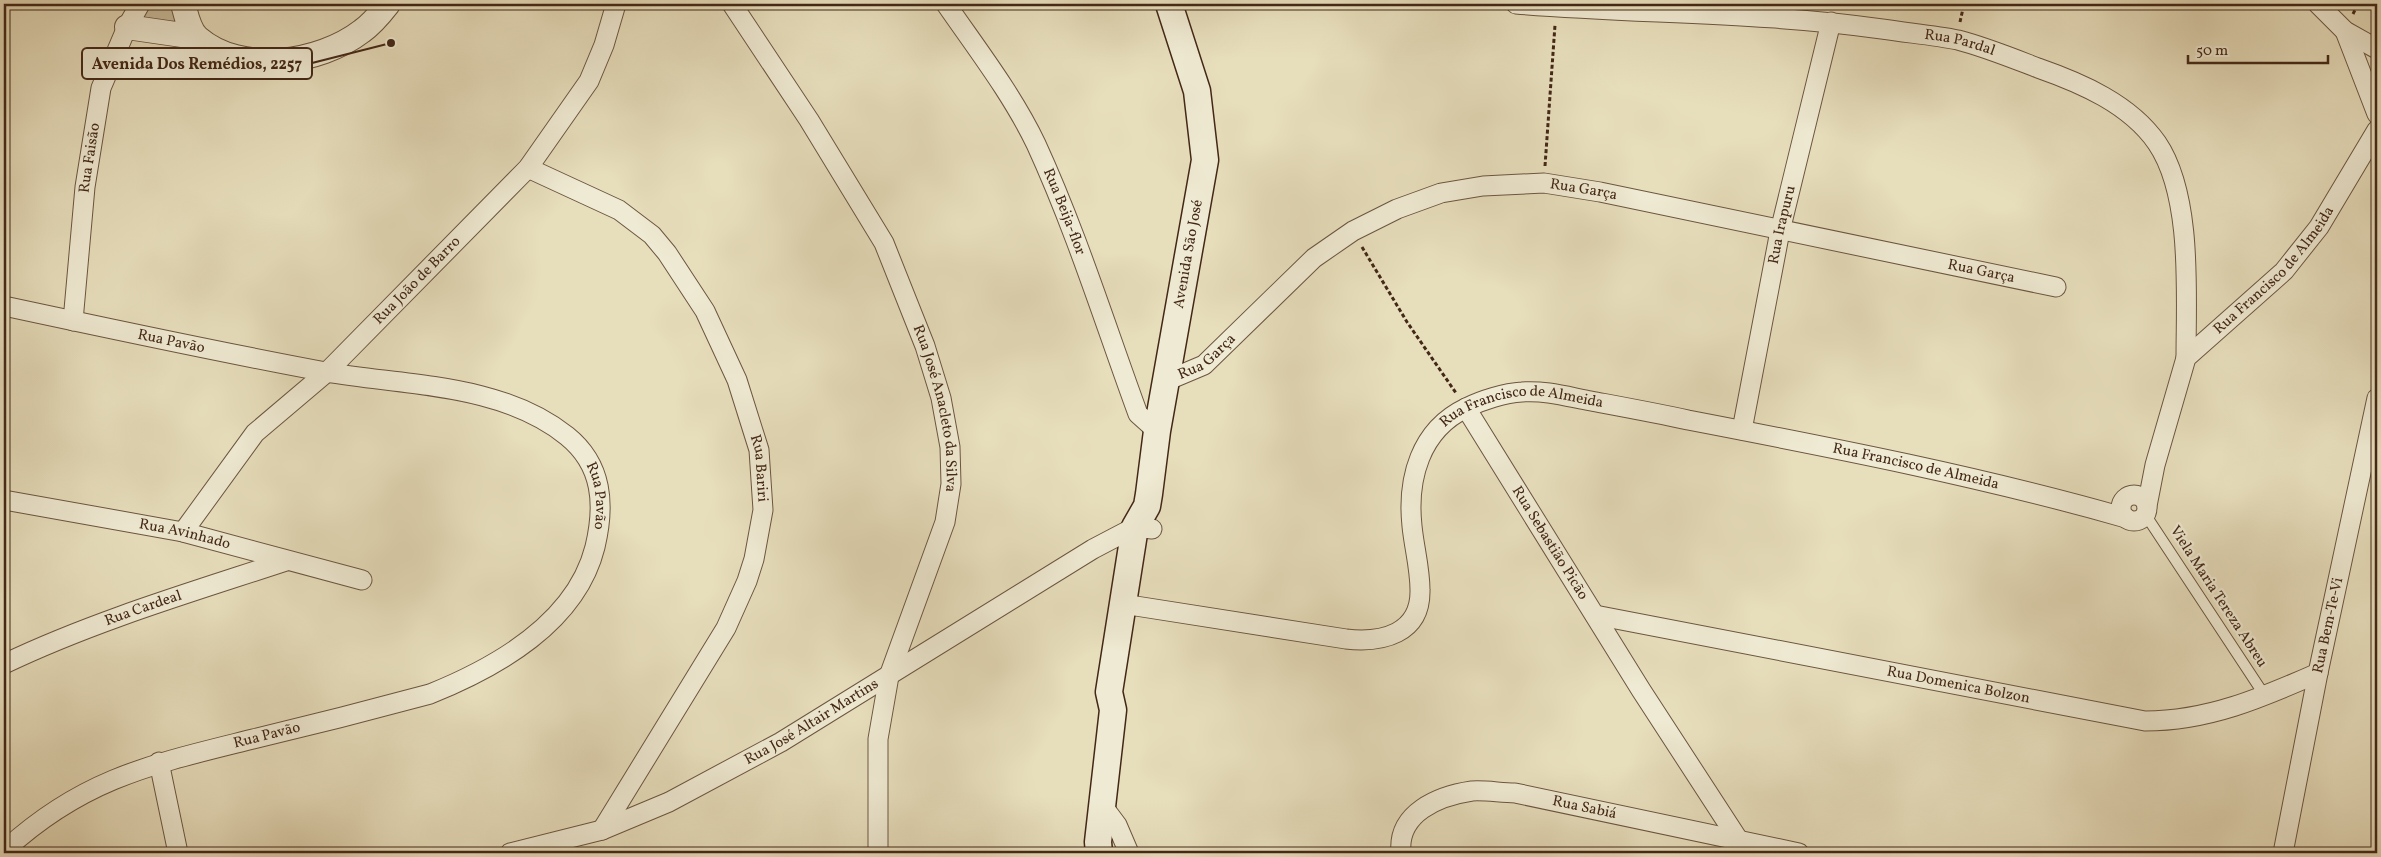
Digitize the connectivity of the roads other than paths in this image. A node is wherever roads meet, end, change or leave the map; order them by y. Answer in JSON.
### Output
{"nodes":[{"id":1,"x":140,"y":4,"type":"edge"},
{"id":2,"x":183,"y":4,"type":"edge"},
{"id":3,"x":388,"y":4,"type":"edge"},
{"id":4,"x":616,"y":4,"type":"edge"},
{"id":5,"x":732,"y":4,"type":"edge"},
{"id":6,"x":946,"y":4,"type":"edge"},
{"id":7,"x":1169,"y":4,"type":"edge"},
{"id":8,"x":1516,"y":4,"type":"edge"},
{"id":9,"x":2318,"y":4,"type":"edge"},
{"id":10,"x":1607,"y":7,"type":"edge"},
{"id":11,"x":1831,"y":22,"type":"junction"},
{"id":12,"x":127,"y":27,"type":"junction"},
{"id":13,"x":2345,"y":30,"type":"junction"},
{"id":14,"x":196,"y":37,"type":"junction"},
{"id":15,"x":2377,"y":49,"type":"edge"},
{"id":16,"x":2377,"y":114,"type":"edge"},
{"id":17,"x":2377,"y":130,"type":"edge"},
{"id":18,"x":528,"y":168,"type":"junction"},
{"id":19,"x":1780,"y":230,"type":"junction"},
{"id":20,"x":2056,"y":287,"type":"dead end"},
{"id":21,"x":4,"y":306,"type":"edge"},
{"id":22,"x":73,"y":321,"type":"junction"},
{"id":23,"x":2186,"y":358,"type":"junction"},
{"id":24,"x":327,"y":372,"type":"junction"},
{"id":25,"x":1166,"y":380,"type":"junction"},
{"id":26,"x":2377,"y":398,"type":"edge"},
{"id":27,"x":1466,"y":408,"type":"junction"},
{"id":28,"x":1742,"y":430,"type":"junction"},
{"id":29,"x":1157,"y":432,"type":"junction"},
{"id":30,"x":2155,"y":465,"type":"junction"},
{"id":31,"x":4,"y":500,"type":"edge"},
{"id":32,"x":2127,"y":506,"type":"junction"},
{"id":33,"x":2146,"y":510,"type":"junction"},
{"id":34,"x":1145,"y":521,"type":"junction"},
{"id":35,"x":183,"y":532,"type":"junction"},
{"id":36,"x":1093,"y":549,"type":"junction"},
{"id":37,"x":1139,"y":555,"type":"junction"},
{"id":38,"x":286,"y":561,"type":"junction"},
{"id":39,"x":362,"y":580,"type":"dead end"},
{"id":40,"x":1132,"y":605,"type":"junction"},
{"id":41,"x":1595,"y":615,"type":"junction"},
{"id":42,"x":4,"y":664,"type":"edge"},
{"id":43,"x":2318,"y":673,"type":"junction"},
{"id":44,"x":889,"y":676,"type":"junction"},
{"id":45,"x":2265,"y":696,"type":"junction"},
{"id":46,"x":159,"y":762,"type":"junction"},
{"id":47,"x":1102,"y":805,"type":"junction"},
{"id":48,"x":602,"y":830,"type":"junction"},
{"id":49,"x":1743,"y":847,"type":"edge"},
{"id":50,"x":4,"y":851,"type":"edge"},
{"id":51,"x":178,"y":853,"type":"edge"},
{"id":52,"x":510,"y":853,"type":"edge"},
{"id":53,"x":878,"y":853,"type":"edge"},
{"id":54,"x":1099,"y":853,"type":"edge"},
{"id":55,"x":1129,"y":853,"type":"edge"},
{"id":56,"x":1401,"y":853,"type":"edge"},
{"id":57,"x":1799,"y":853,"type":"edge"},
{"id":58,"x":2283,"y":853,"type":"edge"}],
"edges":[{"from":1,"to":12,"type":"street","name":"Rua Faisão"},
{"from":2,"to":14,"type":"street"},
{"from":3,"to":14,"type":"street"},
{"from":4,"to":18,"type":"street","name":"Rua João de Barro"},
{"from":5,"to":44,"type":"street","name":"Rua José Anacleto da Silva"},
{"from":6,"to":29,"type":"street","name":"Rua Beija-flor"},
{"from":7,"to":25,"type":"main road","name":"Avenida São José"},
{"from":8,"to":10,"type":"street","name":"Rua Pardal"},
{"from":9,"to":13,"type":"street"},
{"from":10,"to":11,"type":"street","name":"Rua Pardal"},
{"from":11,"to":19,"type":"street","name":"Rua Irapuru"},
{"from":11,"to":23,"type":"street","name":"Rua Pardal"},
{"from":12,"to":14,"type":"street"},
{"from":12,"to":22,"type":"street","name":"Rua Faisão"},
{"from":13,"to":15,"type":"street"},
{"from":13,"to":16,"type":"street"},
{"from":17,"to":23,"type":"street","name":"Rua Francisco de Almeida"},
{"from":18,"to":24,"type":"street","name":"Rua João de Barro"},
{"from":18,"to":48,"type":"street","name":"Rua Bariri"},
{"from":19,"to":20,"type":"street","name":"Rua Garça"},
{"from":19,"to":25,"type":"street","name":"Rua Garça"},
{"from":19,"to":28,"type":"street","name":"Rua Irapuru"},
{"from":21,"to":22,"type":"street","name":"Rua Pavão"},
{"from":22,"to":24,"type":"street","name":"Rua Pavão"},
{"from":23,"to":30,"type":"street"},
{"from":24,"to":35,"type":"street","name":"Rua João de Barro"},
{"from":24,"to":46,"type":"street","name":"Rua Pavão"},
{"from":25,"to":29,"type":"main road","name":"Avenida São José"},
{"from":26,"to":43,"type":"street","name":"Rua Bem-Te-Vi"},
{"from":27,"to":28,"type":"street","name":"Rua Francisco de Almeida"},
{"from":27,"to":40,"type":"street","name":"Rua Francisco de Almeida"},
{"from":27,"to":41,"type":"street","name":"Rua Sebastião Picão"},
{"from":28,"to":32,"type":"street","name":"Rua Francisco de Almeida"},
{"from":29,"to":34,"type":"main road","name":"Avenida São José"},
{"from":30,"to":32,"type":"street"},
{"from":30,"to":33,"type":"street"},
{"from":31,"to":35,"type":"street","name":"Rua Avinhado"},
{"from":32,"to":33,"type":"street"},
{"from":33,"to":45,"type":"lane","name":"Viela Maria Tereza Abreu"},
{"from":34,"to":36,"type":"street","name":"Rua José Altair Martins"},
{"from":34,"to":37,"type":"main road","name":"Avenida São José"},
{"from":35,"to":38,"type":"street","name":"Rua Avinhado"},
{"from":36,"to":37,"type":"street"},
{"from":36,"to":44,"type":"street","name":"Rua José Altair Martins"},
{"from":37,"to":40,"type":"main road","name":"Avenida São José"},
{"from":38,"to":39,"type":"street","name":"Rua Avinhado"},
{"from":38,"to":42,"type":"street","name":"Rua Cardeal"},
{"from":40,"to":47,"type":"main road","name":"Avenida São José"},
{"from":41,"to":45,"type":"street","name":"Rua Domenica Bolzon"},
{"from":41,"to":49,"type":"street","name":"Rua Sebastião Picão"},
{"from":43,"to":45,"type":"street","name":"Rua Domenica Bolzon"},
{"from":43,"to":58,"type":"street","name":"Rua Bem-Te-Vi"},
{"from":44,"to":48,"type":"street","name":"Rua José Altair Martins"},
{"from":44,"to":53,"type":"street","name":"Rua José Anacleto da Silva"},
{"from":46,"to":50,"type":"street","name":"Rua Pavão"},
{"from":46,"to":51,"type":"street"},
{"from":47,"to":54,"type":"main road","name":"Avenida São José"},
{"from":47,"to":55,"type":"street"},
{"from":48,"to":52,"type":"street","name":"Rua José Altair Martins"},
{"from":49,"to":56,"type":"street","name":"Rua Sabiá"},
{"from":49,"to":57,"type":"street","name":"Rua Sabiá"}]}
